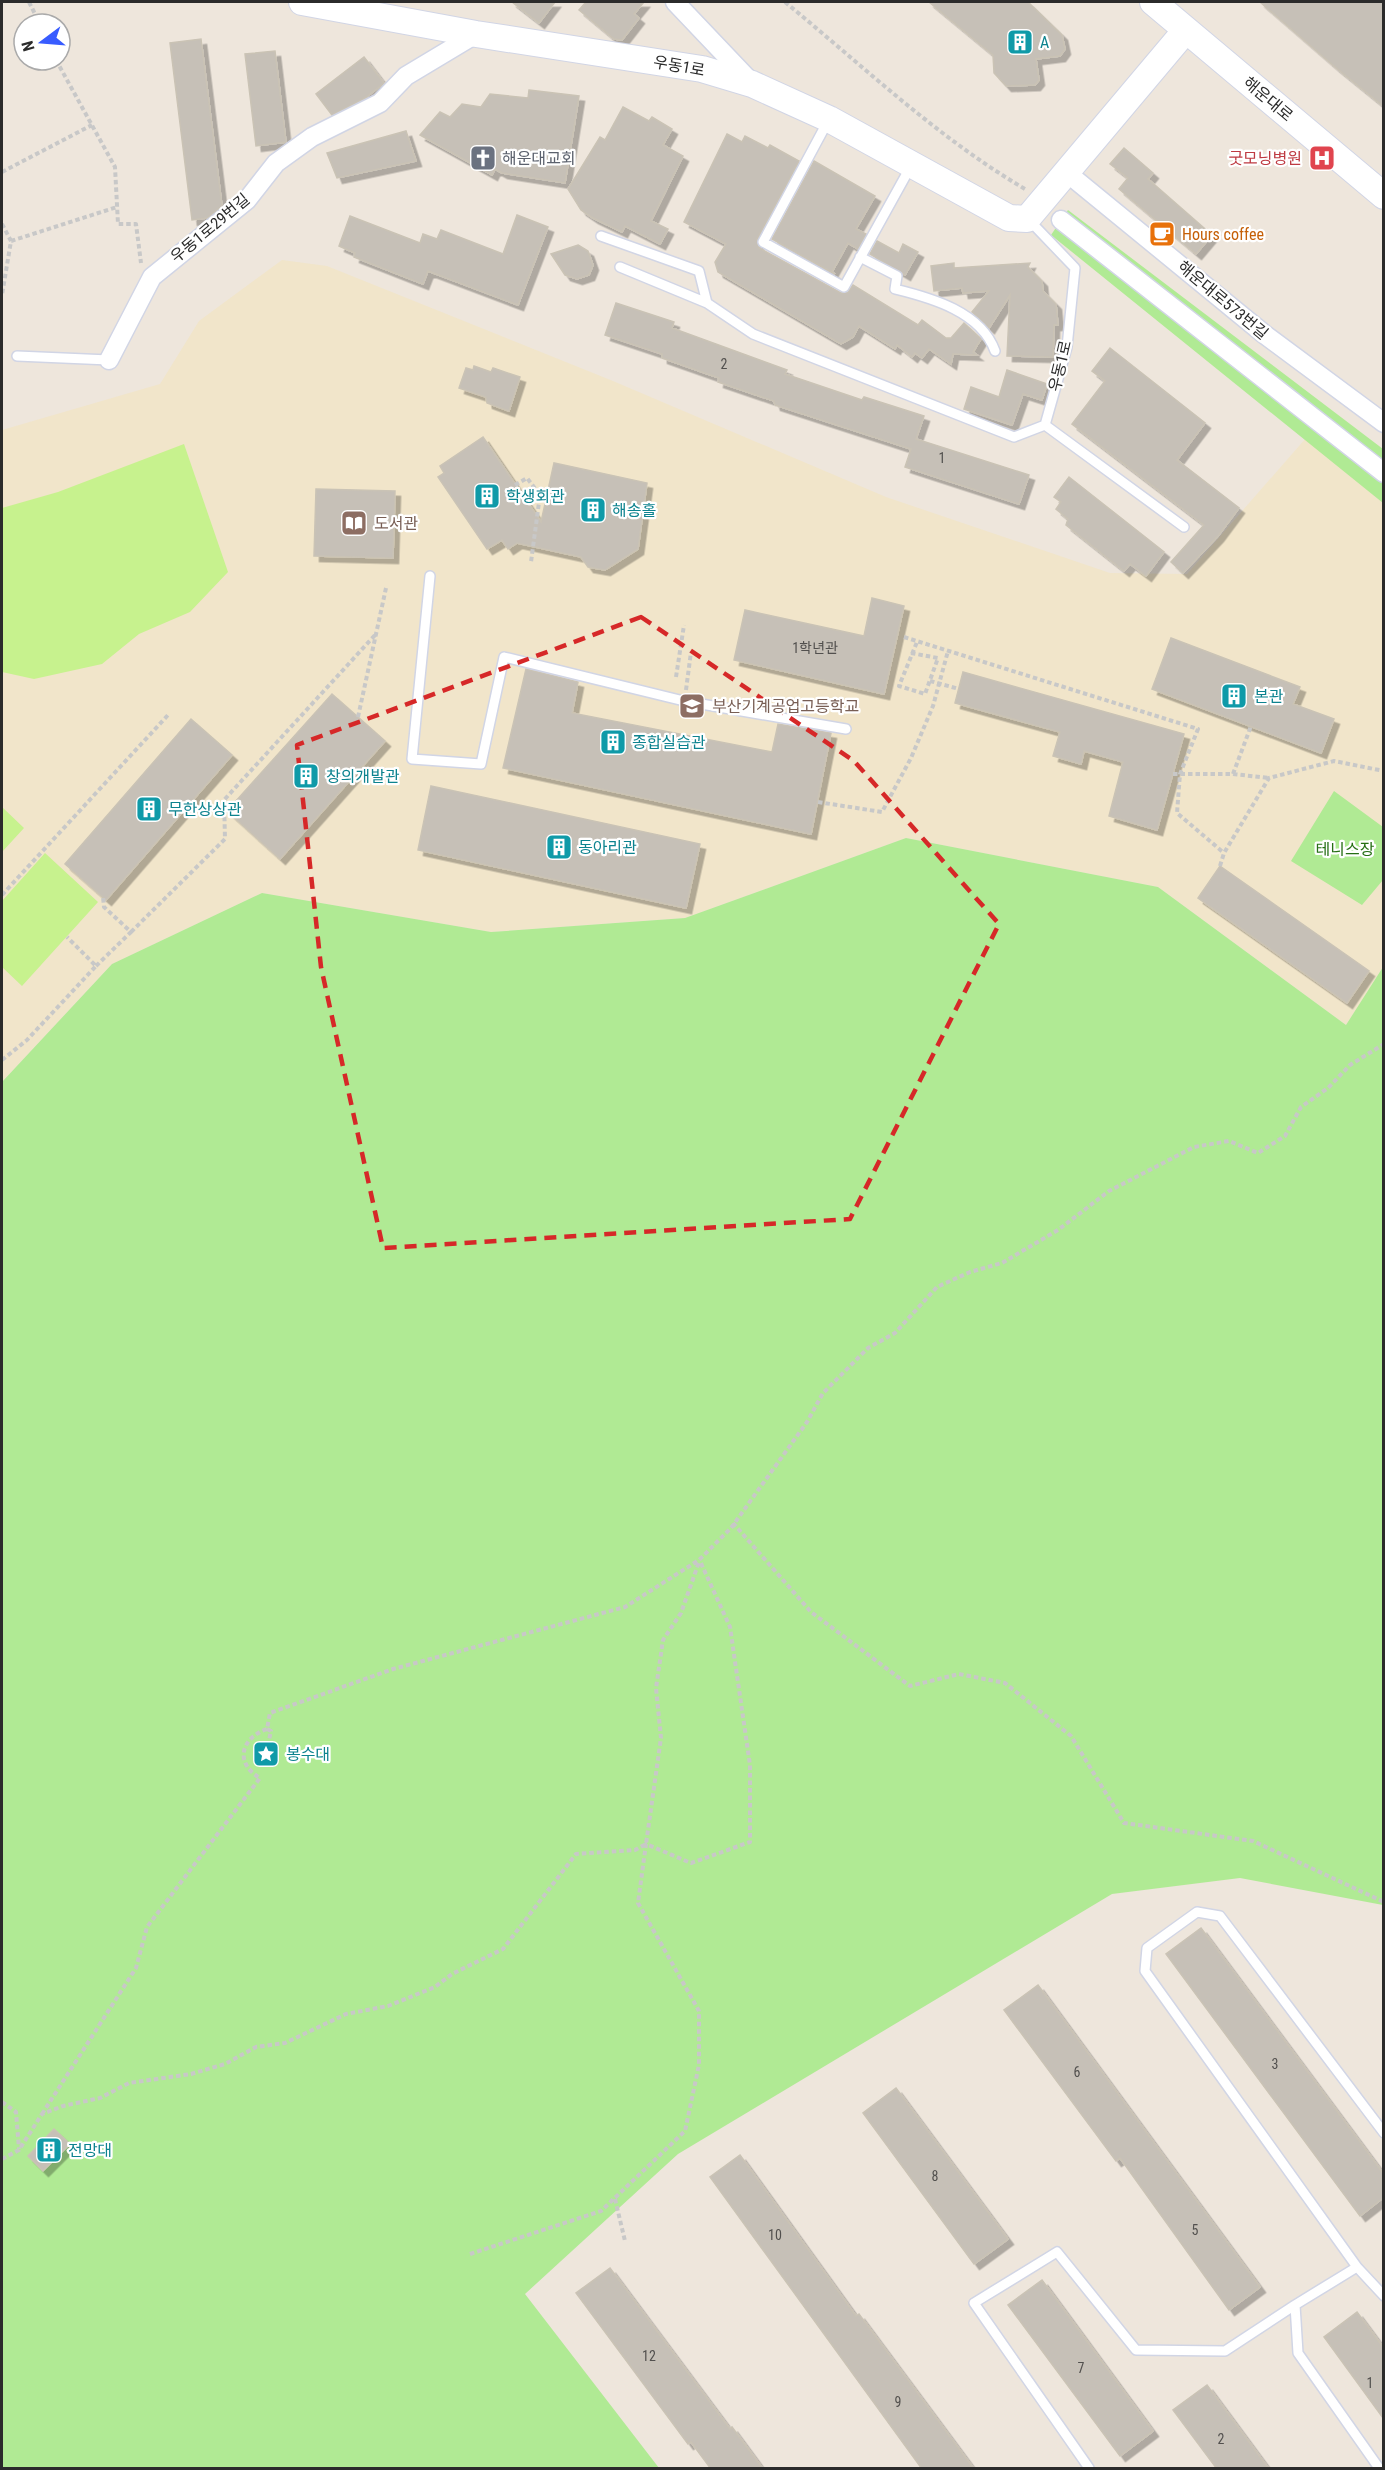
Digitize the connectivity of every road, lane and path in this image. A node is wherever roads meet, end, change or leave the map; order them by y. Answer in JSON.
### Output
{"nodes":[{"id":1,"x":302,"y":2,"type":"edge"},
{"id":2,"x":675,"y":2,"type":"edge"},
{"id":3,"x":785,"y":2,"type":"edge"},
{"id":4,"x":1153,"y":2,"type":"edge"},
{"id":5,"x":1186,"y":30,"type":"junction"},
{"id":6,"x":476,"y":34,"type":"junction"},
{"id":7,"x":63,"y":72,"type":"edge"},
{"id":8,"x":752,"y":84,"type":"junction"},
{"id":9,"x":829,"y":119,"type":"junction"},
{"id":10,"x":92,"y":125,"type":"junction"},
{"id":11,"x":912,"y":163,"type":"junction"},
{"id":12,"x":2,"y":172,"type":"edge"},
{"id":13,"x":1066,"y":172,"type":"junction"},
{"id":14,"x":1383,"y":196,"type":"edge"},
{"id":15,"x":117,"y":207,"type":"junction"},
{"id":16,"x":1034,"y":210,"type":"junction"},
{"id":17,"x":1061,"y":220,"type":"dead end"},
{"id":18,"x":2,"y":224,"type":"edge"},
{"id":19,"x":601,"y":236,"type":"dead end"},
{"id":20,"x":11,"y":241,"type":"junction"},
{"id":21,"x":860,"y":257,"type":"junction"},
{"id":22,"x":620,"y":267,"type":"dead end"},
{"id":23,"x":159,"y":270,"type":"junction"},
{"id":24,"x":2,"y":295,"type":"edge"},
{"id":25,"x":707,"y":303,"type":"junction"},
{"id":26,"x":995,"y":351,"type":"dead end"},
{"id":27,"x":17,"y":356,"type":"dead end"},
{"id":28,"x":108,"y":360,"type":"joint"},
{"id":29,"x":1383,"y":423,"type":"edge"},
{"id":30,"x":1046,"y":425,"type":"junction"},
{"id":31,"x":1383,"y":473,"type":"edge"},
{"id":32,"x":515,"y":485,"type":"dead end"},
{"id":33,"x":1184,"y":527,"type":"dead end"},
{"id":34,"x":531,"y":562,"type":"dead end"},
{"id":35,"x":430,"y":576,"type":"dead end"},
{"id":36,"x":386,"y":588,"type":"dead end"},
{"id":37,"x":684,"y":625,"type":"dead end"},
{"id":38,"x":376,"y":634,"type":"junction"},
{"id":39,"x":904,"y":638,"type":"dead end"},
{"id":40,"x":917,"y":642,"type":"junction"},
{"id":41,"x":948,"y":651,"type":"junction"},
{"id":42,"x":691,"y":652,"type":"dead end"},
{"id":43,"x":911,"y":653,"type":"junction"},
{"id":44,"x":676,"y":677,"type":"dead end"},
{"id":45,"x":687,"y":679,"type":"dead end"},
{"id":46,"x":930,"y":681,"type":"junction"},
{"id":47,"x":958,"y":689,"type":"dead end"},
{"id":48,"x":168,"y":715,"type":"dead end"},
{"id":49,"x":358,"y":717,"type":"dead end"},
{"id":50,"x":1251,"y":726,"type":"dead end"},
{"id":51,"x":846,"y":729,"type":"dead end"},
{"id":52,"x":1383,"y":771,"type":"edge"},
{"id":53,"x":1173,"y":774,"type":"dead end"},
{"id":54,"x":1180,"y":774,"type":"junction"},
{"id":55,"x":1233,"y":774,"type":"junction"},
{"id":56,"x":1269,"y":778,"type":"junction"},
{"id":57,"x":818,"y":802,"type":"dead end"},
{"id":58,"x":1224,"y":853,"type":"junction"},
{"id":59,"x":1220,"y":866,"type":"dead end"},
{"id":60,"x":2,"y":895,"type":"edge"},
{"id":61,"x":103,"y":897,"type":"dead end"},
{"id":62,"x":131,"y":932,"type":"junction"},
{"id":63,"x":67,"y":937,"type":"dead end"},
{"id":64,"x":96,"y":966,"type":"junction"},
{"id":65,"x":1383,"y":1044,"type":"edge"},
{"id":66,"x":2,"y":1060,"type":"edge"},
{"id":67,"x":733,"y":1522,"type":"junction"},
{"id":68,"x":699,"y":1560,"type":"junction"},
{"id":69,"x":267,"y":1729,"type":"junction"},
{"id":70,"x":270,"y":1740,"type":"dead end"},
{"id":71,"x":646,"y":1844,"type":"junction"},
{"id":72,"x":1383,"y":1902,"type":"edge"},
{"id":73,"x":2,"y":2102,"type":"edge"},
{"id":74,"x":42,"y":2114,"type":"junction"},
{"id":75,"x":1383,"y":2133,"type":"edge"},
{"id":76,"x":19,"y":2150,"type":"junction"},
{"id":77,"x":2,"y":2159,"type":"edge"},
{"id":78,"x":615,"y":2198,"type":"junction"},
{"id":79,"x":625,"y":2241,"type":"dead end"},
{"id":80,"x":470,"y":2254,"type":"dead end"},
{"id":81,"x":1357,"y":2267,"type":"junction"},
{"id":82,"x":1383,"y":2296,"type":"edge"},
{"id":83,"x":1295,"y":2305,"type":"junction"},
{"id":84,"x":1089,"y":2469,"type":"edge"},
{"id":85,"x":1379,"y":2469,"type":"edge"}],
"edges":[{"from":1,"to":6,"type":"street","name":"우동1로"},
{"from":2,"to":8,"type":"street"},
{"from":3,"to":16,"type":"path"},
{"from":4,"to":5,"type":"street","name":"해운대로"},
{"from":5,"to":13,"type":"street"},
{"from":5,"to":14,"type":"street","name":"해운대로"},
{"from":6,"to":8,"type":"street","name":"우동1로"},
{"from":6,"to":23,"type":"street","name":"우동1로29번길"},
{"from":7,"to":10,"type":"path"},
{"from":8,"to":9,"type":"street","name":"우동1로"},
{"from":9,"to":11,"type":"street","name":"우동1로"},
{"from":9,"to":21,"type":"lane"},
{"from":10,"to":12,"type":"path"},
{"from":10,"to":15,"type":"path"},
{"from":11,"to":16,"type":"street","name":"우동1로"},
{"from":11,"to":21,"type":"lane"},
{"from":13,"to":16,"type":"street"},
{"from":13,"to":29,"type":"street","name":"해운대로573번길"},
{"from":15,"to":20,"type":"path"},
{"from":15,"to":23,"type":"path"},
{"from":16,"to":30,"type":"lane","name":"우동1로"},
{"from":17,"to":31,"type":"street"},
{"from":18,"to":20,"type":"path"},
{"from":19,"to":25,"type":"lane"},
{"from":20,"to":24,"type":"path"},
{"from":21,"to":26,"type":"lane"},
{"from":22,"to":25,"type":"lane"},
{"from":23,"to":28,"type":"street","name":"우동1로29번길"},
{"from":25,"to":30,"type":"lane"},
{"from":27,"to":28,"type":"lane","name":"우동1로29번길"},
{"from":30,"to":33,"type":"lane"},
{"from":32,"to":34,"type":"path"},
{"from":35,"to":51,"type":"lane"},
{"from":36,"to":38,"type":"path"},
{"from":37,"to":44,"type":"path"},
{"from":38,"to":49,"type":"path"},
{"from":38,"to":62,"type":"path"},
{"from":39,"to":40,"type":"path"},
{"from":40,"to":41,"type":"path"},
{"from":40,"to":43,"type":"path"},
{"from":41,"to":54,"type":"path"},
{"from":41,"to":57,"type":"path"},
{"from":42,"to":45,"type":"path"},
{"from":43,"to":46,"type":"path"},
{"from":43,"to":46,"type":"path"},
{"from":46,"to":47,"type":"path","bridge":true},
{"from":48,"to":60,"type":"path"},
{"from":50,"to":55,"type":"path"},
{"from":52,"to":56,"type":"path"},
{"from":53,"to":54,"type":"path"},
{"from":54,"to":55,"type":"path"},
{"from":54,"to":58,"type":"path"},
{"from":55,"to":56,"type":"path"},
{"from":56,"to":58,"type":"path"},
{"from":58,"to":59,"type":"path"},
{"from":61,"to":62,"type":"path"},
{"from":62,"to":64,"type":"path"},
{"from":63,"to":64,"type":"path"},
{"from":64,"to":66,"type":"path"},
{"from":65,"to":67,"type":"path"},
{"from":67,"to":68,"type":"path"},
{"from":67,"to":72,"type":"path"},
{"from":68,"to":69,"type":"path"},
{"from":68,"to":71,"type":"path"},
{"from":68,"to":71,"type":"path"},
{"from":69,"to":70,"type":"path"},
{"from":69,"to":74,"type":"path"},
{"from":71,"to":74,"type":"path"},
{"from":71,"to":78,"type":"path"},
{"from":73,"to":76,"type":"path"},
{"from":74,"to":76,"type":"path"},
{"from":75,"to":81,"type":"lane"},
{"from":76,"to":77,"type":"path"},
{"from":78,"to":79,"type":"path"},
{"from":78,"to":80,"type":"path"},
{"from":81,"to":82,"type":"lane"},
{"from":81,"to":83,"type":"lane"},
{"from":83,"to":84,"type":"lane"},
{"from":83,"to":85,"type":"lane"}]}
